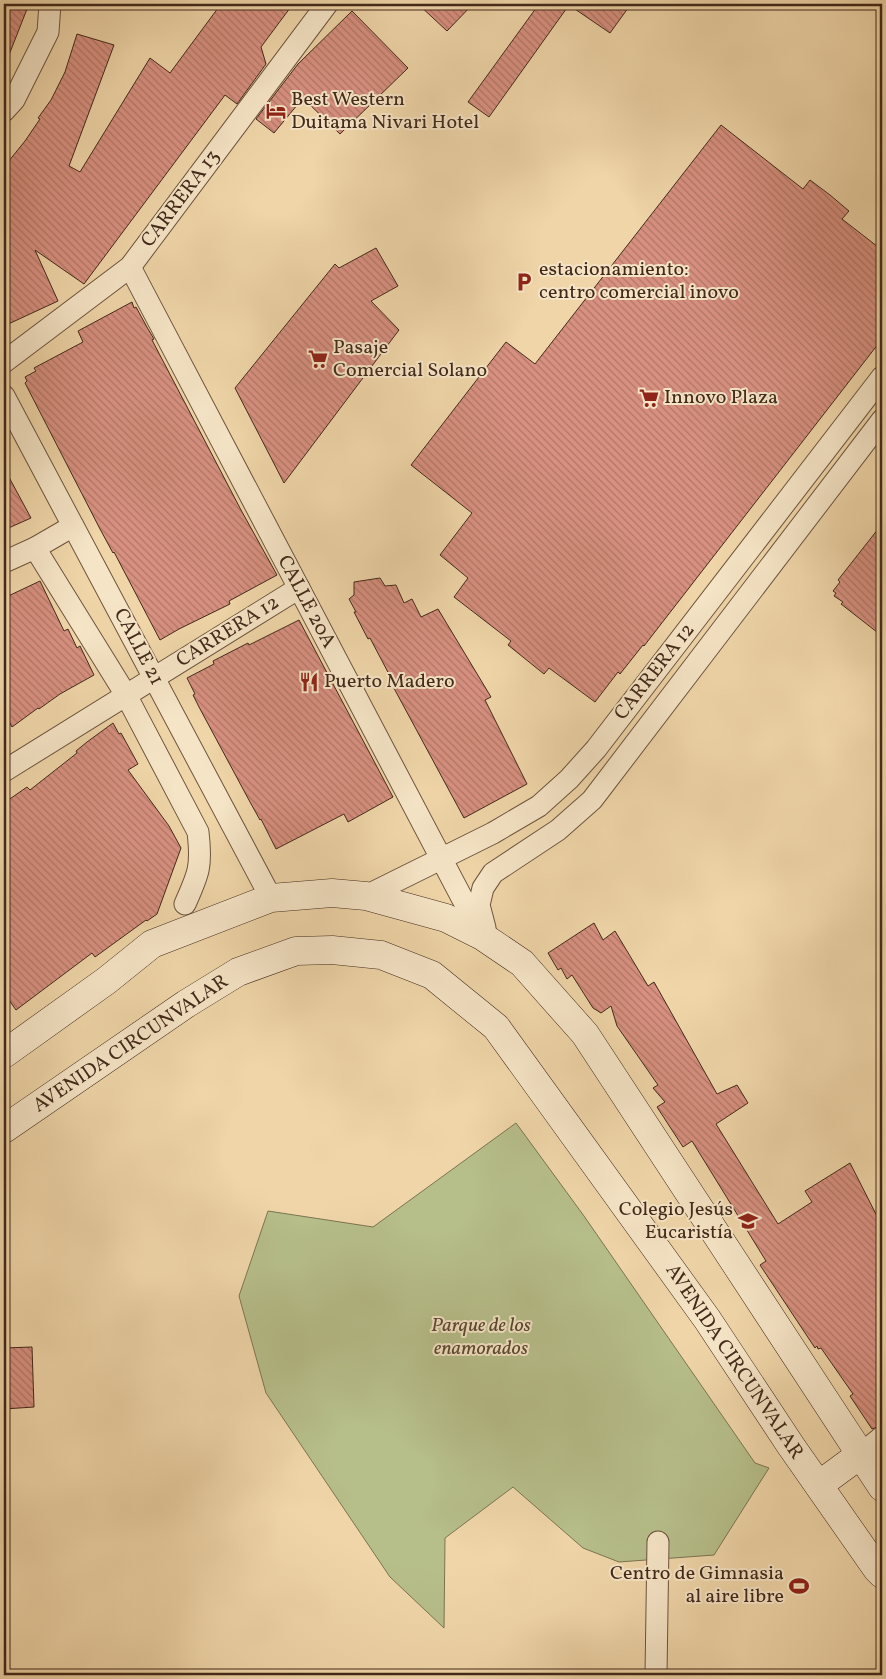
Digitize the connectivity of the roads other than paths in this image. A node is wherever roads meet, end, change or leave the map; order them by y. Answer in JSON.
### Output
{"nodes":[{"id":1,"x":50,"y":4,"type":"edge"},
{"id":2,"x":327,"y":4,"type":"edge"},
{"id":3,"x":4,"y":111,"type":"edge"},
{"id":4,"x":130,"y":267,"type":"junction"},
{"id":5,"x":4,"y":362,"type":"edge"},
{"id":6,"x":881,"y":380,"type":"edge"},
{"id":7,"x":4,"y":396,"type":"edge"},
{"id":8,"x":882,"y":420,"type":"edge"},
{"id":9,"x":73,"y":526,"type":"junction"},
{"id":10,"x":34,"y":548,"type":"junction"},
{"id":11,"x":4,"y":562,"type":"edge"},
{"id":12,"x":299,"y":588,"type":"junction"},
{"id":13,"x":154,"y":678,"type":"junction"},
{"id":14,"x":126,"y":695,"type":"junction"},
{"id":15,"x":4,"y":771,"type":"edge"},
{"id":16,"x":569,"y":779,"type":"junction"},
{"id":17,"x":592,"y":800,"type":"junction"},
{"id":18,"x":441,"y":858,"type":"junction"},
{"id":19,"x":366,"y":896,"type":"junction"},
{"id":20,"x":271,"y":898,"type":"junction"},
{"id":21,"x":185,"y":904,"type":"dead end"},
{"id":22,"x":486,"y":938,"type":"junction"},
{"id":23,"x":4,"y":1054,"type":"edge"},
{"id":24,"x":4,"y":1129,"type":"edge"},
{"id":25,"x":882,"y":1437,"type":"edge"},
{"id":26,"x":861,"y":1454,"type":"junction"},
{"id":27,"x":819,"y":1486,"type":"junction"},
{"id":28,"x":882,"y":1487,"type":"edge"},
{"id":29,"x":658,"y":1542,"type":"dead end"},
{"id":30,"x":882,"y":1574,"type":"edge"},
{"id":31,"x":656,"y":1675,"type":"edge"}],
"edges":[{"from":1,"to":3,"type":"street"},
{"from":2,"to":4,"type":"street","name":"CARRERA 13"},
{"from":4,"to":5,"type":"street","name":"CARRERA 13"},
{"from":4,"to":12,"type":"street","name":"CALLE 20A"},
{"from":6,"to":16,"type":"street","name":"CARRERA 12"},
{"from":7,"to":9,"type":"street","name":"CALLE 21"},
{"from":8,"to":17,"type":"street","name":"CARRERA 12"},
{"from":9,"to":10,"type":"street"},
{"from":9,"to":13,"type":"street","name":"CALLE 21"},
{"from":10,"to":11,"type":"street"},
{"from":10,"to":14,"type":"street","name":"CALLE 21"},
{"from":12,"to":13,"type":"street","name":"CARRERA 12"},
{"from":12,"to":18,"type":"street","name":"CALLE 20A"},
{"from":13,"to":14,"type":"street","name":"CARRERA 12"},
{"from":13,"to":20,"type":"street","name":"CALLE 21"},
{"from":14,"to":15,"type":"street","name":"CARRERA 12"},
{"from":14,"to":21,"type":"street","name":"CALLE 21"},
{"from":16,"to":17,"type":"street"},
{"from":16,"to":18,"type":"street","name":"CARRERA 12"},
{"from":17,"to":22,"type":"street","name":"CARRERA 12"},
{"from":18,"to":19,"type":"street","name":"CARRERA 12"},
{"from":18,"to":22,"type":"street","name":"CALLE 20A"},
{"from":19,"to":20,"type":"main road"},
{"from":19,"to":22,"type":"main road"},
{"from":20,"to":23,"type":"main road"},
{"from":22,"to":26,"type":"main road"},
{"from":24,"to":27,"type":"main road","name":"AVENIDA CIRCUNVALAR"},
{"from":25,"to":26,"type":"street"},
{"from":26,"to":27,"type":"main road"},
{"from":26,"to":28,"type":"main road"},
{"from":27,"to":30,"type":"main road","name":"AVENIDA CIRCUNVALAR"},
{"from":29,"to":31,"type":"street"}]}
